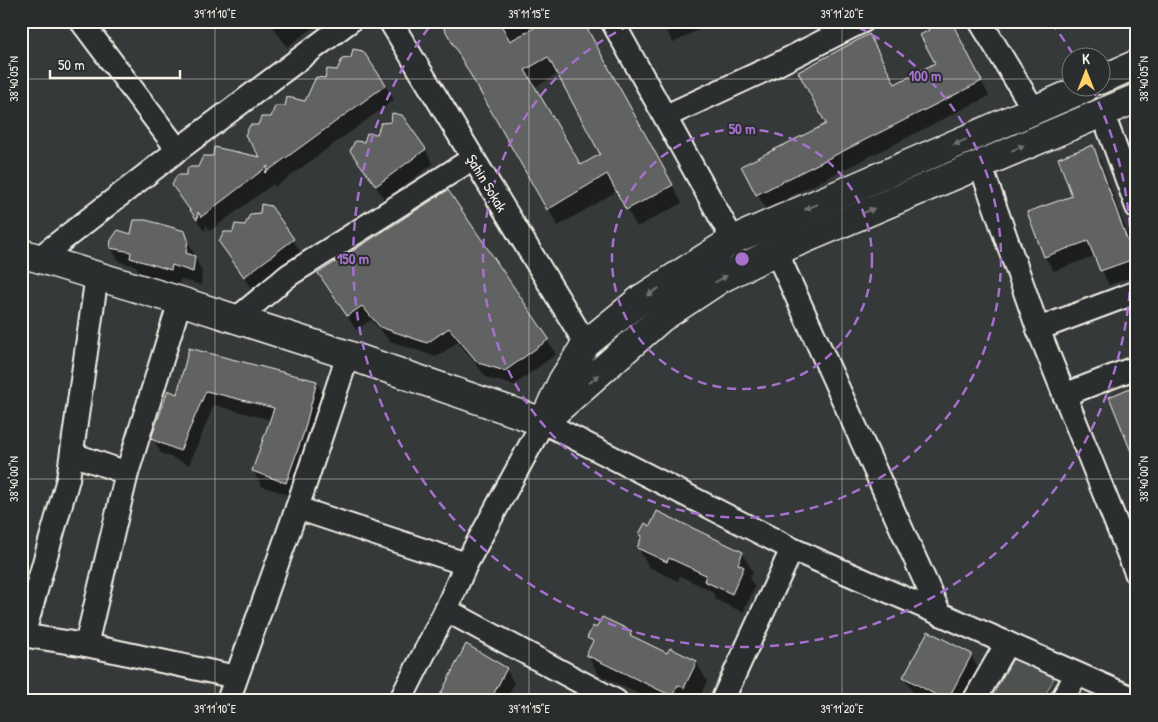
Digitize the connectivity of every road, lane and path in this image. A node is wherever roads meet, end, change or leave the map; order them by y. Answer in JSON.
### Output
{"nodes":[{"id":1,"x":81,"y":21,"type":"edge"},
{"id":2,"x":350,"y":21,"type":"edge"},
{"id":3,"x":390,"y":21,"type":"edge"},
{"id":4,"x":612,"y":21,"type":"edge"},
{"id":5,"x":863,"y":21,"type":"edge"},
{"id":6,"x":980,"y":21,"type":"edge"},
{"id":7,"x":1137,"y":64,"type":"edge"},
{"id":8,"x":1110,"y":76,"type":"edge"},
{"id":9,"x":1062,"y":98,"type":"edge"},
{"id":10,"x":1137,"y":98,"type":"edge"},
{"id":11,"x":1034,"y":110,"type":"junction"},
{"id":12,"x":1103,"y":114,"type":"junction"},
{"id":13,"x":666,"y":116,"type":"junction"},
{"id":14,"x":178,"y":150,"type":"junction"},
{"id":15,"x":472,"y":159,"type":"junction"},
{"id":16,"x":980,"y":164,"type":"junction"},
{"id":17,"x":1137,"y":207,"type":"edge"},
{"id":18,"x":733,"y":240,"type":"junction"},
{"id":19,"x":776,"y":251,"type":"junction"},
{"id":20,"x":30,"y":256,"type":"edge"},
{"id":21,"x":98,"y":275,"type":"junction"},
{"id":22,"x":1137,"y":292,"type":"edge"},
{"id":23,"x":180,"y":301,"type":"junction"},
{"id":24,"x":235,"y":320,"type":"junction"},
{"id":25,"x":1038,"y":329,"type":"junction"},
{"id":26,"x":586,"y":344,"type":"junction"},
{"id":27,"x":348,"y":355,"type":"junction"},
{"id":28,"x":1137,"y":367,"type":"edge"},
{"id":29,"x":1064,"y":395,"type":"junction"},
{"id":30,"x":543,"y":422,"type":"junction"},
{"id":31,"x":72,"y":454,"type":"junction"},
{"id":32,"x":127,"y":473,"type":"junction"},
{"id":33,"x":297,"y":508,"type":"junction"},
{"id":34,"x":792,"y":550,"type":"junction"},
{"id":35,"x":466,"y":564,"type":"junction"},
{"id":36,"x":1137,"y":575,"type":"edge"},
{"id":37,"x":446,"y":610,"type":"junction"},
{"id":38,"x":940,"y":614,"type":"junction"},
{"id":39,"x":22,"y":635,"type":"edge"},
{"id":40,"x":1007,"y":643,"type":"junction"},
{"id":41,"x":86,"y":645,"type":"junction"},
{"id":42,"x":1077,"y":674,"type":"junction"},
{"id":43,"x":236,"y":677,"type":"junction"},
{"id":44,"x":1137,"y":700,"type":"edge"},
{"id":45,"x":228,"y":701,"type":"edge"},
{"id":46,"x":400,"y":701,"type":"edge"},
{"id":47,"x":616,"y":701,"type":"edge"},
{"id":48,"x":722,"y":701,"type":"edge"},
{"id":49,"x":974,"y":701,"type":"edge"},
{"id":50,"x":1061,"y":701,"type":"edge"}],
"edges":[{"from":1,"to":14,"type":"street"},
{"from":2,"to":14,"type":"street"},
{"from":3,"to":15,"type":"street","name":"Şahin Sokak"},
{"from":4,"to":13,"type":"street"},
{"from":5,"to":13,"type":"street"},
{"from":6,"to":11,"type":"street"},
{"from":7,"to":8,"type":"main road"},
{"from":9,"to":11,"type":"main road"},
{"from":10,"to":12,"type":"main road"},
{"from":11,"to":18,"type":"main road","one_way":true},
{"from":16,"to":12,"type":"main road","one_way":true},
{"from":12,"to":17,"type":"street"},
{"from":13,"to":18,"type":"street"},
{"from":14,"to":20,"type":"street"},
{"from":15,"to":24,"type":"street"},
{"from":15,"to":26,"type":"street","name":"Şahin Sokak"},
{"from":19,"to":16,"type":"main road","one_way":true},
{"from":16,"to":25,"type":"street"},
{"from":18,"to":26,"type":"main road","one_way":true},
{"from":30,"to":19,"type":"main road","one_way":true},
{"from":19,"to":38,"type":"street"},
{"from":20,"to":21,"type":"main road"},
{"from":21,"to":23,"type":"main road"},
{"from":21,"to":31,"type":"street"},
{"from":22,"to":25,"type":"street"},
{"from":23,"to":24,"type":"main road"},
{"from":23,"to":32,"type":"street"},
{"from":24,"to":27,"type":"main road"},
{"from":25,"to":29,"type":"street"},
{"from":26,"to":30,"type":"main road"},
{"from":27,"to":30,"type":"main road"},
{"from":27,"to":33,"type":"street"},
{"from":28,"to":29,"type":"street"},
{"from":29,"to":36,"type":"street"},
{"from":30,"to":34,"type":"street"},
{"from":30,"to":35,"type":"street"},
{"from":31,"to":32,"type":"street"},
{"from":31,"to":39,"type":"street"},
{"from":32,"to":41,"type":"street"},
{"from":33,"to":35,"type":"street"},
{"from":33,"to":43,"type":"street"},
{"from":34,"to":38,"type":"street"},
{"from":34,"to":48,"type":"street"},
{"from":35,"to":37,"type":"street"},
{"from":37,"to":46,"type":"street"},
{"from":37,"to":47,"type":"street"},
{"from":38,"to":40,"type":"street"},
{"from":39,"to":41,"type":"street"},
{"from":40,"to":42,"type":"street"},
{"from":40,"to":49,"type":"street"},
{"from":41,"to":43,"type":"street"},
{"from":42,"to":44,"type":"street"},
{"from":42,"to":50,"type":"street"},
{"from":43,"to":45,"type":"street"}]}
